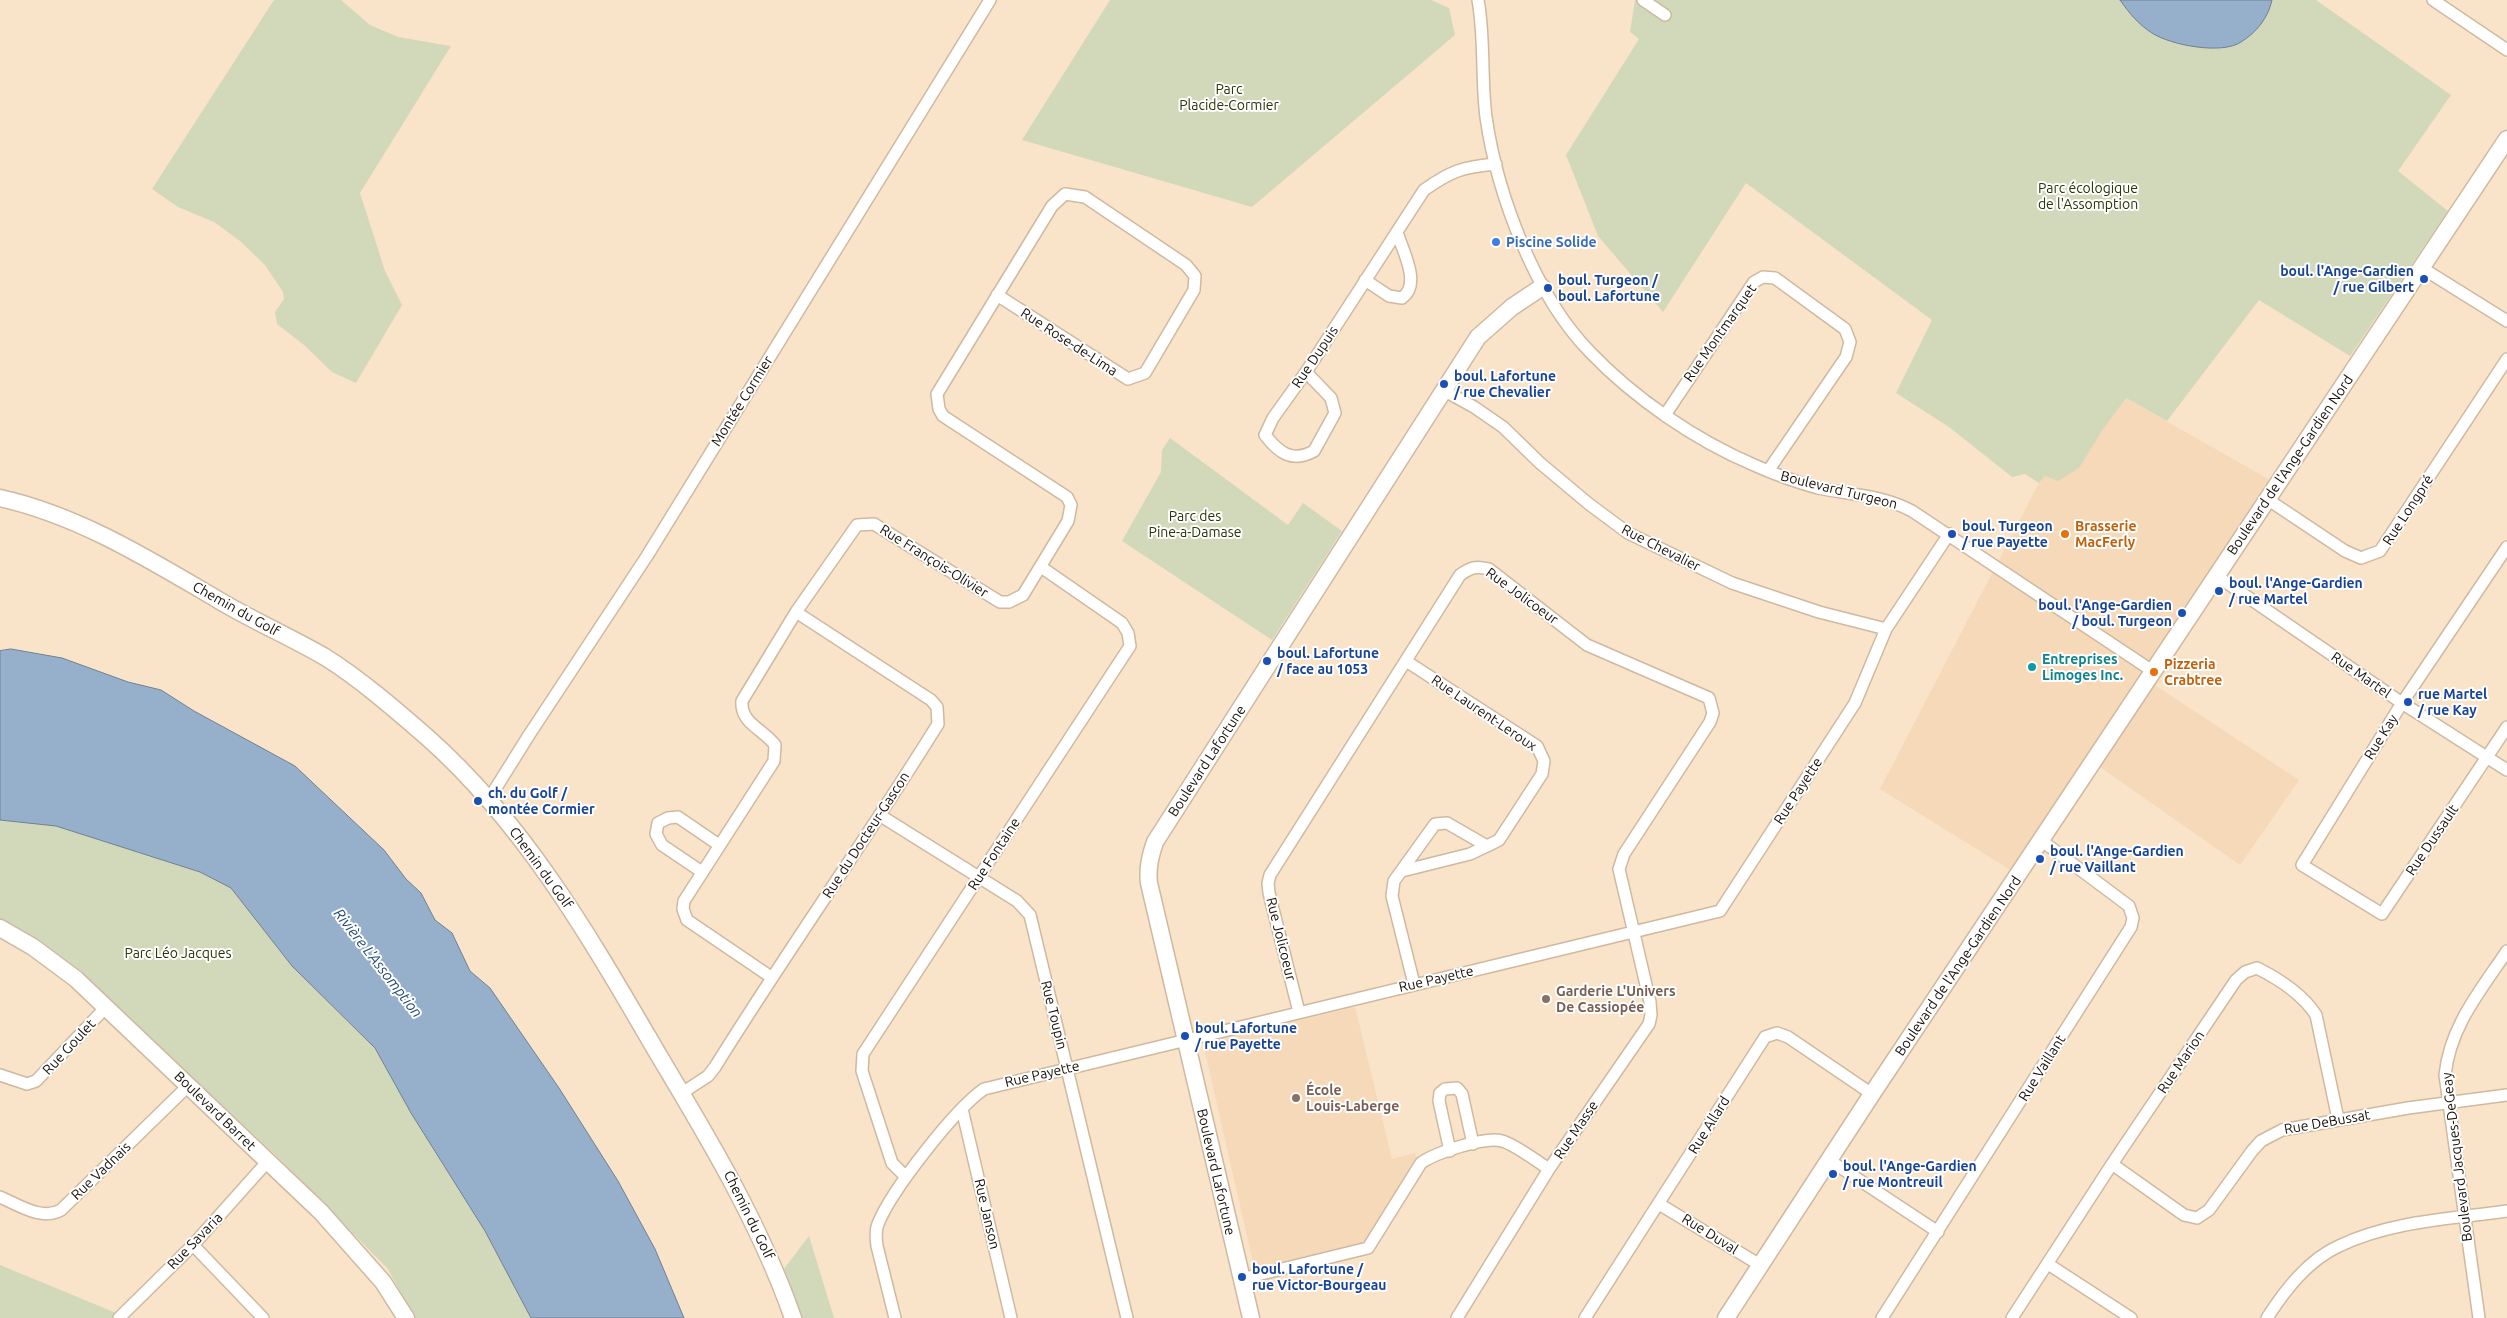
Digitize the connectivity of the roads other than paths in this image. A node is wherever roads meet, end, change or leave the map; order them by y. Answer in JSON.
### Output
{"nodes":[{"id":1,"x":990,"y":0,"type":"edge"},
{"id":2,"x":1478,"y":0,"type":"edge"},
{"id":3,"x":1643,"y":0,"type":"edge"},
{"id":4,"x":2433,"y":0,"type":"edge"},
{"id":5,"x":1665,"y":15,"type":"dead end"},
{"id":6,"x":2507,"y":50,"type":"edge"},
{"id":7,"x":2507,"y":139,"type":"edge"},
{"id":8,"x":1496,"y":164,"type":"junction"},
{"id":9,"x":1064,"y":194,"type":"joint"},
{"id":10,"x":1397,"y":232,"type":"junction"},
{"id":11,"x":2422,"y":268,"type":"junction"},
{"id":12,"x":1365,"y":280,"type":"junction"},
{"id":13,"x":1542,"y":287,"type":"junction"},
{"id":14,"x":996,"y":295,"type":"junction"},
{"id":15,"x":2507,"y":321,"type":"edge"},
{"id":16,"x":2507,"y":359,"type":"edge"},
{"id":17,"x":1306,"y":372,"type":"junction"},
{"id":18,"x":1445,"y":391,"type":"junction"},
{"id":19,"x":1665,"y":415,"type":"junction"},
{"id":20,"x":1768,"y":471,"type":"junction"},
{"id":21,"x":0,"y":498,"type":"edge"},
{"id":22,"x":2268,"y":499,"type":"junction"},
{"id":23,"x":1949,"y":534,"type":"junction"},
{"id":24,"x":2507,"y":547,"type":"edge"},
{"id":25,"x":1041,"y":567,"type":"junction"},
{"id":26,"x":2217,"y":576,"type":"junction"},
{"id":27,"x":796,"y":612,"type":"junction"},
{"id":28,"x":1886,"y":629,"type":"junction"},
{"id":29,"x":1406,"y":661,"type":"junction"},
{"id":30,"x":2154,"y":672,"type":"junction"},
{"id":31,"x":2402,"y":703,"type":"junction"},
{"id":32,"x":2507,"y":727,"type":"edge"},
{"id":33,"x":2488,"y":757,"type":"junction"},
{"id":34,"x":2507,"y":770,"type":"edge"},
{"id":35,"x":489,"y":800,"type":"junction"},
{"id":36,"x":881,"y":816,"type":"junction"},
{"id":37,"x":2042,"y":841,"type":"junction"},
{"id":38,"x":719,"y":845,"type":"junction"},
{"id":39,"x":1488,"y":846,"type":"junction"},
{"id":40,"x":1402,"y":871,"type":"junction"},
{"id":41,"x":702,"y":872,"type":"junction"},
{"id":42,"x":979,"y":877,"type":"junction"},
{"id":43,"x":2342,"y":889,"type":"joint"},
{"id":44,"x":0,"y":928,"type":"edge"},
{"id":45,"x":1634,"y":934,"type":"junction"},
{"id":46,"x":2507,"y":952,"type":"edge"},
{"id":47,"x":771,"y":977,"type":"junction"},
{"id":48,"x":1414,"y":984,"type":"junction"},
{"id":49,"x":107,"y":1006,"type":"junction"},
{"id":50,"x":1299,"y":1012,"type":"junction"},
{"id":51,"x":1185,"y":1039,"type":"junction"},
{"id":52,"x":1067,"y":1068,"type":"junction"},
{"id":53,"x":0,"y":1075,"type":"edge"},
{"id":54,"x":188,"y":1086,"type":"junction"},
{"id":55,"x":682,"y":1093,"type":"junction"},
{"id":56,"x":1872,"y":1094,"type":"junction"},
{"id":57,"x":2507,"y":1095,"type":"edge"},
{"id":58,"x":2448,"y":1102,"type":"junction"},
{"id":59,"x":962,"y":1109,"type":"junction"},
{"id":60,"x":2338,"y":1119,"type":"junction"},
{"id":61,"x":1473,"y":1144,"type":"junction"},
{"id":62,"x":1450,"y":1151,"type":"junction"},
{"id":63,"x":1829,"y":1160,"type":"junction"},
{"id":64,"x":268,"y":1161,"type":"junction"},
{"id":65,"x":2112,"y":1164,"type":"junction"},
{"id":66,"x":1549,"y":1169,"type":"junction"},
{"id":67,"x":906,"y":1176,"type":"junction"},
{"id":68,"x":0,"y":1197,"type":"edge"},
{"id":69,"x":1660,"y":1204,"type":"junction"},
{"id":70,"x":2507,"y":1211,"type":"edge"},
{"id":71,"x":2463,"y":1218,"type":"junction"},
{"id":72,"x":1938,"y":1232,"type":"junction"},
{"id":73,"x":194,"y":1245,"type":"junction"},
{"id":74,"x":2048,"y":1264,"type":"junction"},
{"id":75,"x":1760,"y":1265,"type":"junction"},
{"id":76,"x":1241,"y":1279,"type":"junction"},
{"id":77,"x":119,"y":1318,"type":"edge"},
{"id":78,"x":263,"y":1318,"type":"edge"},
{"id":79,"x":406,"y":1318,"type":"edge"},
{"id":80,"x":793,"y":1318,"type":"edge"},
{"id":81,"x":894,"y":1318,"type":"edge"},
{"id":82,"x":1011,"y":1318,"type":"edge"},
{"id":83,"x":1128,"y":1318,"type":"edge"},
{"id":84,"x":1251,"y":1318,"type":"edge"},
{"id":85,"x":1457,"y":1318,"type":"edge"},
{"id":86,"x":1585,"y":1318,"type":"edge"},
{"id":87,"x":1726,"y":1318,"type":"edge"},
{"id":88,"x":1882,"y":1318,"type":"edge"},
{"id":89,"x":2012,"y":1318,"type":"edge"},
{"id":90,"x":2131,"y":1318,"type":"edge"},
{"id":91,"x":2267,"y":1318,"type":"edge"},
{"id":92,"x":2479,"y":1318,"type":"edge"}],
"edges":[{"from":1,"to":35,"type":"street","name":"Montée Cormier"},
{"from":2,"to":8,"type":"street","name":"Boulevard Turgeon"},
{"from":3,"to":5,"type":"street"},
{"from":4,"to":6,"type":"street"},
{"from":7,"to":11,"type":"street","name":"Boulevard de l'Ange-Gardien Nord"},
{"from":8,"to":10,"type":"street","name":"Rue Dupuis"},
{"from":8,"to":13,"type":"street","name":"Boulevard Turgeon"},
{"from":9,"to":14,"type":"street","name":"Rue François-Olivier"},
{"from":9,"to":14,"type":"street","name":"Rue Rose-de-Lima"},
{"from":10,"to":12,"type":"street","name":"Rue Dupuis"},
{"from":10,"to":12,"type":"street"},
{"from":11,"to":15,"type":"street"},
{"from":11,"to":22,"type":"street","name":"Boulevard de l'Ange-Gardien Nord"},
{"from":12,"to":17,"type":"street","name":"Rue Dupuis"},
{"from":13,"to":18,"type":"street","name":"Boulevard Lafortune"},
{"from":13,"to":19,"type":"street","name":"Boulevard Turgeon"},
{"from":14,"to":25,"type":"street","name":"Rue François-Olivier"},
{"from":16,"to":22,"type":"street","name":"Rue Longpré"},
{"from":17,"to":17,"type":"street","name":"Rue Dupuis"},
{"from":18,"to":28,"type":"street","name":"Rue Chevalier"},
{"from":18,"to":51,"type":"street","name":"Boulevard Lafortune"},
{"from":19,"to":20,"type":"street","name":"Boulevard Turgeon"},
{"from":19,"to":20,"type":"street","name":"Rue Montmarquet"},
{"from":20,"to":23,"type":"street","name":"Boulevard Turgeon"},
{"from":21,"to":35,"type":"street","name":"Chemin du Golf"},
{"from":22,"to":26,"type":"street","name":"Boulevard de l'Ange-Gardien Nord"},
{"from":23,"to":28,"type":"street","name":"Rue Payette"},
{"from":23,"to":30,"type":"street","name":"Boulevard Turgeon"},
{"from":24,"to":31,"type":"street","name":"Rue Kay"},
{"from":25,"to":27,"type":"street","name":"Rue François-Olivier"},
{"from":25,"to":42,"type":"street","name":"Rue Fontaine"},
{"from":26,"to":30,"type":"street","name":"Boulevard de l'Ange-Gardien Nord"},
{"from":26,"to":31,"type":"street","name":"Rue Martel"},
{"from":27,"to":36,"type":"street","name":"Rue du Docteur-Gascon"},
{"from":27,"to":38,"type":"street","name":"Rue François-Olivier"},
{"from":28,"to":45,"type":"street","name":"Rue Payette"},
{"from":29,"to":39,"type":"street","name":"Rue Laurent-Leroux"},
{"from":29,"to":45,"type":"street","name":"Rue Jolicoeur"},
{"from":29,"to":50,"type":"street","name":"Rue Jolicoeur"},
{"from":30,"to":37,"type":"street","name":"Boulevard de l'Ange-Gardien Nord"},
{"from":31,"to":33,"type":"street","name":"Rue Martel"},
{"from":31,"to":43,"type":"street","name":"Rue Kay"},
{"from":32,"to":33,"type":"street","name":"Rue Dussault"},
{"from":33,"to":34,"type":"street","name":"Rue Martel"},
{"from":33,"to":43,"type":"street","name":"Rue Dussault"},
{"from":35,"to":55,"type":"street","name":"Chemin du Golf"},
{"from":36,"to":42,"type":"street","name":"Rue Toupin"},
{"from":36,"to":47,"type":"street","name":"Rue du Docteur-Gascon"},
{"from":37,"to":56,"type":"street","name":"Boulevard de l'Ange-Gardien Nord"},
{"from":37,"to":72,"type":"street","name":"Rue Vaillant"},
{"from":38,"to":41,"type":"street","name":"Rue François-Olivier"},
{"from":38,"to":41,"type":"street"},
{"from":39,"to":40,"type":"street","name":"Rue Laurent-Leroux"},
{"from":39,"to":40,"type":"street"},
{"from":40,"to":48,"type":"street"},
{"from":41,"to":47,"type":"street","name":"Rue François-Olivier"},
{"from":42,"to":52,"type":"street","name":"Rue Toupin"},
{"from":42,"to":67,"type":"street","name":"Rue Fontaine"},
{"from":44,"to":49,"type":"street","name":"Boulevard Barret"},
{"from":45,"to":48,"type":"street","name":"Rue Payette"},
{"from":45,"to":66,"type":"street","name":"Rue Masse"},
{"from":46,"to":58,"type":"street","name":"Boulevard Jacques-DeGeay"},
{"from":47,"to":55,"type":"street","name":"Rue du Docteur-Gascon"},
{"from":48,"to":50,"type":"street","name":"Rue Payette"},
{"from":49,"to":53,"type":"street","name":"Rue Goulet"},
{"from":49,"to":54,"type":"street","name":"Boulevard Barret"},
{"from":50,"to":51,"type":"street","name":"Rue Payette"},
{"from":51,"to":52,"type":"street","name":"Rue Payette"},
{"from":51,"to":76,"type":"street","name":"Boulevard Lafortune"},
{"from":52,"to":59,"type":"street","name":"Rue Payette"},
{"from":52,"to":83,"type":"street","name":"Rue Toupin"},
{"from":54,"to":64,"type":"street","name":"Boulevard Barret"},
{"from":54,"to":68,"type":"street","name":"Rue Vadnais"},
{"from":55,"to":80,"type":"street","name":"Chemin du Golf"},
{"from":56,"to":63,"type":"street","name":"Boulevard de l'Ange-Gardien Nord"},
{"from":56,"to":69,"type":"street","name":"Rue Allard"},
{"from":57,"to":58,"type":"street","name":"Rue DeBussat"},
{"from":58,"to":60,"type":"street","name":"Rue DeBussat"},
{"from":58,"to":71,"type":"street","name":"Boulevard Jacques-DeGeay"},
{"from":59,"to":67,"type":"street","name":"Rue Payette"},
{"from":59,"to":82,"type":"street","name":"Rue Janson"},
{"from":60,"to":65,"type":"street","name":"Rue DeBussat"},
{"from":60,"to":65,"type":"street","name":"Rue Marion"},
{"from":61,"to":62,"type":"street"},
{"from":61,"to":62,"type":"street"},
{"from":61,"to":66,"type":"street"},
{"from":62,"to":76,"type":"street"},
{"from":63,"to":72,"type":"street"},
{"from":63,"to":75,"type":"street","name":"Boulevard de l'Ange-Gardien Nord"},
{"from":64,"to":73,"type":"street","name":"Rue Savaria"},
{"from":64,"to":79,"type":"street","name":"Boulevard Barret"},
{"from":65,"to":74,"type":"street","name":"Rue Marion"},
{"from":66,"to":85,"type":"street","name":"Rue Masse"},
{"from":67,"to":81,"type":"street","name":"Rue Payette"},
{"from":69,"to":75,"type":"street","name":"Rue Duval"},
{"from":69,"to":86,"type":"street","name":"Rue Allard"},
{"from":70,"to":71,"type":"street"},
{"from":71,"to":91,"type":"street"},
{"from":71,"to":92,"type":"street","name":"Boulevard Jacques-DeGeay"},
{"from":72,"to":88,"type":"street","name":"Rue Vaillant"},
{"from":73,"to":77,"type":"street","name":"Rue Savaria"},
{"from":73,"to":78,"type":"street"},
{"from":74,"to":89,"type":"street","name":"Rue Marion"},
{"from":74,"to":90,"type":"street"},
{"from":75,"to":87,"type":"street","name":"Boulevard de l'Ange-Gardien Nord"},
{"from":76,"to":84,"type":"street","name":"Boulevard Lafortune"}]}
